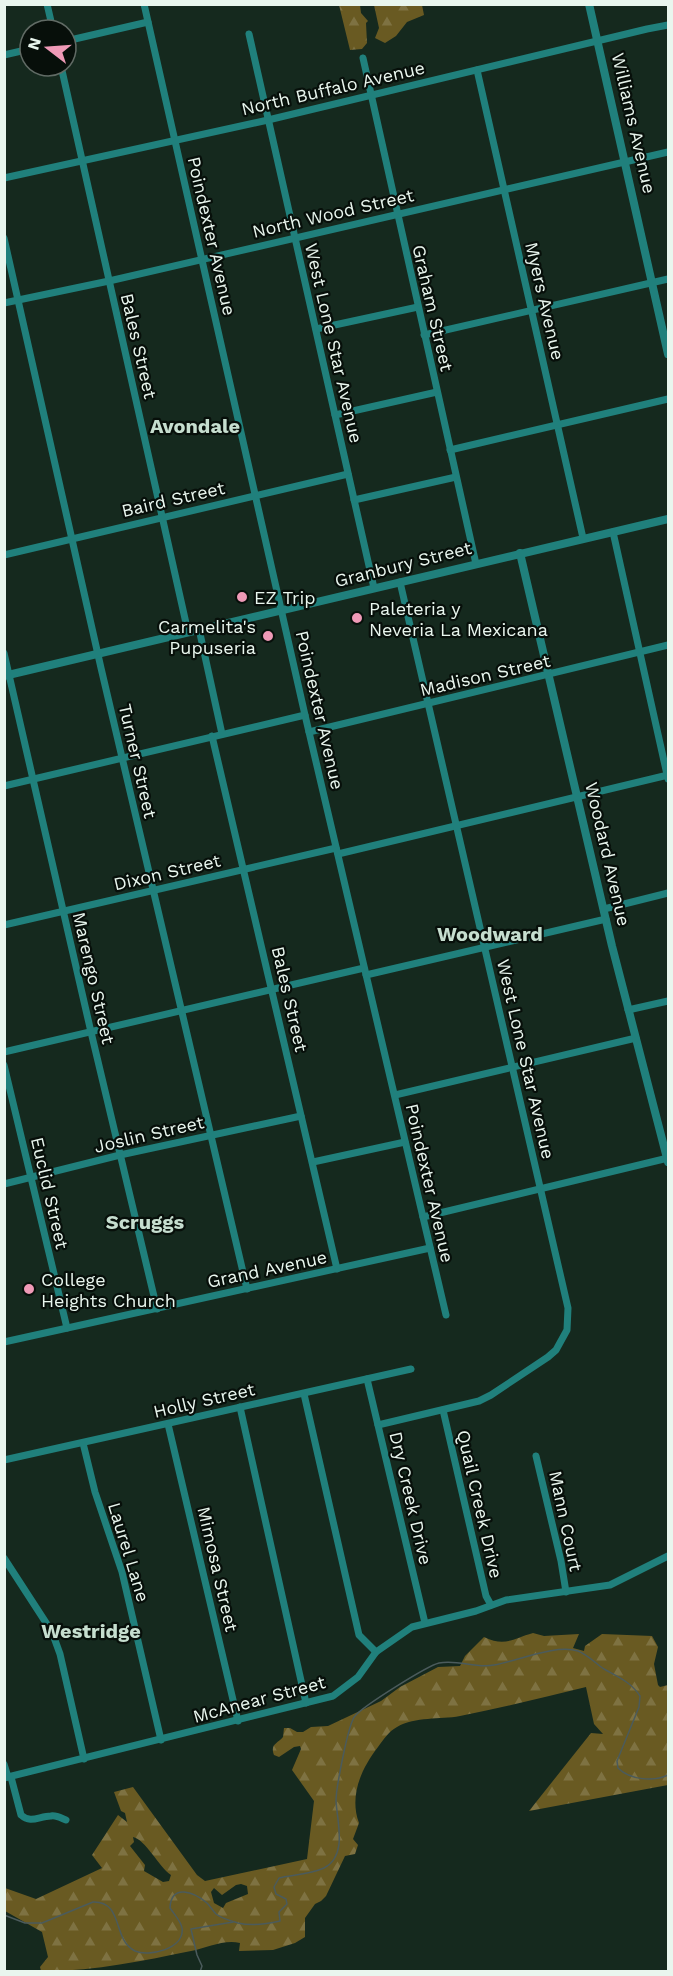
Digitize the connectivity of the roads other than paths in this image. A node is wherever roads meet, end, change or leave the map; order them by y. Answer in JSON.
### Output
{"nodes":[{"id":1,"x":144,"y":4,"type":"edge"},
{"id":2,"x":589,"y":4,"type":"edge"},
{"id":3,"x":148,"y":22,"type":"junction"},
{"id":4,"x":668,"y":26,"type":"edge"},
{"id":5,"x":249,"y":34,"type":"dead end"},
{"id":6,"x":78,"y":38,"type":"edge"},
{"id":7,"x":598,"y":40,"type":"junction"},
{"id":8,"x":363,"y":58,"type":"dead end"},
{"id":9,"x":477,"y":70,"type":"junction"},
{"id":10,"x":64,"y":78,"type":"edge"},
{"id":11,"x":371,"y":95,"type":"junction"},
{"id":12,"x":268,"y":120,"type":"junction"},
{"id":13,"x":176,"y":140,"type":"junction"},
{"id":14,"x":669,"y":152,"type":"edge"},
{"id":15,"x":625,"y":161,"type":"junction"},
{"id":16,"x":82,"y":162,"type":"junction"},
{"id":17,"x":4,"y":178,"type":"edge"},
{"id":18,"x":504,"y":190,"type":"junction"},
{"id":19,"x":397,"y":214,"type":"junction"},
{"id":20,"x":4,"y":238,"type":"edge"},
{"id":21,"x":295,"y":238,"type":"junction"},
{"id":22,"x":202,"y":259,"type":"junction"},
{"id":23,"x":669,"y":279,"type":"edge"},
{"id":24,"x":109,"y":281,"type":"junction"},
{"id":25,"x":653,"y":282,"type":"junction"},
{"id":26,"x":18,"y":300,"type":"junction"},
{"id":27,"x":4,"y":303,"type":"edge"},
{"id":28,"x":418,"y":307,"type":"junction"},
{"id":29,"x":532,"y":311,"type":"junction"},
{"id":30,"x":316,"y":329,"type":"junction"},
{"id":31,"x":424,"y":335,"type":"junction"},
{"id":32,"x":669,"y":354,"type":"edge"},
{"id":33,"x":437,"y":392,"type":"junction"},
{"id":34,"x":669,"y":399,"type":"edge"},
{"id":35,"x":334,"y":415,"type":"junction"},
{"id":36,"x":558,"y":425,"type":"junction"},
{"id":37,"x":450,"y":450,"type":"junction"},
{"id":38,"x":348,"y":474,"type":"junction"},
{"id":39,"x":456,"y":477,"type":"junction"},
{"id":40,"x":256,"y":495,"type":"junction"},
{"id":41,"x":354,"y":500,"type":"junction"},
{"id":42,"x":162,"y":518,"type":"junction"},
{"id":43,"x":669,"y":519,"type":"edge"},
{"id":44,"x":613,"y":532,"type":"junction"},
{"id":45,"x":584,"y":538,"type":"junction"},
{"id":46,"x":72,"y":539,"type":"junction"},
{"id":47,"x":520,"y":553,"type":"junction"},
{"id":48,"x":4,"y":555,"type":"edge"},
{"id":49,"x":476,"y":564,"type":"junction"},
{"id":50,"x":400,"y":582,"type":"junction"},
{"id":51,"x":374,"y":588,"type":"junction"},
{"id":52,"x":281,"y":611,"type":"junction"},
{"id":53,"x":198,"y":629,"type":"junction"},
{"id":54,"x":188,"y":632,"type":"junction"},
{"id":55,"x":669,"y":645,"type":"edge"},
{"id":56,"x":640,"y":652,"type":"junction"},
{"id":57,"x":4,"y":653,"type":"edge"},
{"id":58,"x":98,"y":653,"type":"junction"},
{"id":59,"x":7,"y":675,"type":"edge"},
{"id":60,"x":549,"y":675,"type":"junction"},
{"id":61,"x":428,"y":704,"type":"junction"},
{"id":62,"x":305,"y":715,"type":"junction"},
{"id":63,"x":309,"y":732,"type":"junction"},
{"id":64,"x":222,"y":734,"type":"junction"},
{"id":65,"x":212,"y":736,"type":"junction"},
{"id":66,"x":123,"y":756,"type":"junction"},
{"id":67,"x":668,"y":776,"type":"edge"},
{"id":68,"x":33,"y":779,"type":"junction"},
{"id":69,"x":4,"y":786,"type":"edge"},
{"id":70,"x":577,"y":796,"type":"junction"},
{"id":71,"x":455,"y":826,"type":"junction"},
{"id":72,"x":337,"y":851,"type":"junction"},
{"id":73,"x":243,"y":869,"type":"junction"},
{"id":74,"x":153,"y":890,"type":"junction"},
{"id":75,"x":669,"y":894,"type":"edge"},
{"id":76,"x":604,"y":909,"type":"junction"},
{"id":77,"x":63,"y":912,"type":"junction"},
{"id":78,"x":606,"y":918,"type":"junction"},
{"id":79,"x":4,"y":925,"type":"edge"},
{"id":80,"x":484,"y":947,"type":"junction"},
{"id":81,"x":365,"y":971,"type":"junction"},
{"id":82,"x":273,"y":990,"type":"junction"},
{"id":83,"x":669,"y":1001,"type":"edge"},
{"id":84,"x":182,"y":1010,"type":"junction"},
{"id":85,"x":628,"y":1010,"type":"junction"},
{"id":86,"x":91,"y":1032,"type":"junction"},
{"id":87,"x":636,"y":1038,"type":"junction"},
{"id":88,"x":4,"y":1052,"type":"edge"},
{"id":89,"x":4,"y":1065,"type":"edge"},
{"id":90,"x":512,"y":1068,"type":"junction"},
{"id":91,"x":394,"y":1095,"type":"junction"},
{"id":92,"x":301,"y":1116,"type":"junction"},
{"id":93,"x":211,"y":1136,"type":"junction"},
{"id":94,"x":405,"y":1142,"type":"junction"},
{"id":95,"x":120,"y":1155,"type":"junction"},
{"id":96,"x":668,"y":1160,"type":"edge"},
{"id":97,"x":313,"y":1162,"type":"junction"},
{"id":98,"x":31,"y":1178,"type":"junction"},
{"id":99,"x":4,"y":1184,"type":"edge"},
{"id":100,"x":541,"y":1188,"type":"junction"},
{"id":101,"x":423,"y":1216,"type":"junction"},
{"id":102,"x":430,"y":1248,"type":"junction"},
{"id":103,"x":338,"y":1269,"type":"junction"},
{"id":104,"x":247,"y":1289,"type":"junction"},
{"id":105,"x":157,"y":1309,"type":"junction"},
{"id":106,"x":446,"y":1315,"type":"dead end"},
{"id":107,"x":67,"y":1328,"type":"junction"},
{"id":108,"x":4,"y":1342,"type":"edge"},
{"id":109,"x":411,"y":1370,"type":"dead end"},
{"id":110,"x":368,"y":1379,"type":"junction"},
{"id":111,"x":304,"y":1394,"type":"junction"},
{"id":112,"x":240,"y":1407,"type":"junction"},
{"id":113,"x":442,"y":1410,"type":"junction"},
{"id":114,"x":168,"y":1424,"type":"junction"},
{"id":115,"x":378,"y":1425,"type":"junction"},
{"id":116,"x":83,"y":1443,"type":"junction"},
{"id":117,"x":536,"y":1456,"type":"dead end"},
{"id":118,"x":4,"y":1460,"type":"edge"},
{"id":119,"x":669,"y":1556,"type":"edge"},
{"id":120,"x":4,"y":1558,"type":"edge"},
{"id":121,"x":566,"y":1592,"type":"junction"},
{"id":122,"x":490,"y":1605,"type":"junction"},
{"id":123,"x":425,"y":1623,"type":"junction"},
{"id":124,"x":376,"y":1652,"type":"junction"},
{"id":125,"x":306,"y":1703,"type":"junction"},
{"id":126,"x":238,"y":1721,"type":"junction"},
{"id":127,"x":161,"y":1740,"type":"junction"},
{"id":128,"x":84,"y":1759,"type":"junction"},
{"id":129,"x":4,"y":1764,"type":"edge"},
{"id":130,"x":8,"y":1778,"type":"edge"},
{"id":131,"x":66,"y":1820,"type":"dead end"}],
"edges":[{"from":1,"to":3,"type":"street","name":"Poindexter Avenue"},
{"from":2,"to":7,"type":"street","name":"Williams Avenue"},
{"from":3,"to":6,"type":"street"},
{"from":3,"to":13,"type":"street","name":"Poindexter Avenue"},
{"from":4,"to":7,"type":"street","name":"North Buffalo Avenue"},
{"from":5,"to":12,"type":"street","name":"West Lone Star Avenue"},
{"from":7,"to":9,"type":"street","name":"North Buffalo Avenue"},
{"from":7,"to":15,"type":"street","name":"Williams Avenue"},
{"from":8,"to":11,"type":"street","name":"Graham Street"},
{"from":9,"to":11,"type":"street","name":"North Buffalo Avenue"},
{"from":9,"to":18,"type":"street","name":"Myers Avenue"},
{"from":10,"to":16,"type":"street","name":"Bales Street"},
{"from":11,"to":12,"type":"street","name":"North Buffalo Avenue"},
{"from":11,"to":19,"type":"street","name":"Graham Street"},
{"from":12,"to":13,"type":"street","name":"North Buffalo Avenue"},
{"from":12,"to":21,"type":"street","name":"West Lone Star Avenue"},
{"from":13,"to":16,"type":"street","name":"North Buffalo Avenue"},
{"from":13,"to":22,"type":"street","name":"Poindexter Avenue"},
{"from":14,"to":15,"type":"street","name":"North Wood Street"},
{"from":15,"to":18,"type":"street","name":"North Wood Street"},
{"from":15,"to":25,"type":"street","name":"Williams Avenue"},
{"from":16,"to":17,"type":"street","name":"North Buffalo Avenue"},
{"from":16,"to":24,"type":"street","name":"Bales Street"},
{"from":18,"to":19,"type":"street","name":"North Wood Street"},
{"from":18,"to":29,"type":"street","name":"Myers Avenue"},
{"from":19,"to":21,"type":"street","name":"North Wood Street"},
{"from":19,"to":28,"type":"street","name":"Graham Street"},
{"from":20,"to":26,"type":"street","name":"Turner Street"},
{"from":21,"to":22,"type":"street","name":"North Wood Street"},
{"from":21,"to":30,"type":"street","name":"West Lone Star Avenue"},
{"from":22,"to":24,"type":"street","name":"North Wood Street"},
{"from":22,"to":40,"type":"street","name":"Poindexter Avenue"},
{"from":23,"to":25,"type":"street"},
{"from":24,"to":26,"type":"street","name":"North Wood Street"},
{"from":24,"to":42,"type":"street","name":"Bales Street"},
{"from":25,"to":29,"type":"street"},
{"from":25,"to":32,"type":"street","name":"Williams Avenue"},
{"from":26,"to":27,"type":"street","name":"North Wood Street"},
{"from":26,"to":46,"type":"street","name":"Turner Street"},
{"from":28,"to":30,"type":"street"},
{"from":28,"to":31,"type":"street","name":"Graham Street"},
{"from":29,"to":31,"type":"street"},
{"from":29,"to":36,"type":"street","name":"Myers Avenue"},
{"from":30,"to":35,"type":"street","name":"West Lone Star Avenue"},
{"from":31,"to":33,"type":"street","name":"Graham Street"},
{"from":33,"to":35,"type":"street"},
{"from":33,"to":37,"type":"street","name":"Graham Street"},
{"from":34,"to":36,"type":"street"},
{"from":35,"to":38,"type":"street","name":"West Lone Star Avenue"},
{"from":36,"to":37,"type":"street"},
{"from":36,"to":45,"type":"street","name":"Myers Avenue"},
{"from":37,"to":39,"type":"street","name":"Graham Street"},
{"from":38,"to":40,"type":"street","name":"Baird Street"},
{"from":38,"to":41,"type":"street","name":"West Lone Star Avenue"},
{"from":39,"to":41,"type":"street"},
{"from":39,"to":49,"type":"street","name":"Graham Street"},
{"from":40,"to":42,"type":"street","name":"Baird Street"},
{"from":40,"to":52,"type":"street","name":"Poindexter Avenue"},
{"from":41,"to":51,"type":"street","name":"West Lone Star Avenue"},
{"from":42,"to":46,"type":"street","name":"Baird Street"},
{"from":42,"to":54,"type":"street","name":"Bales Street"},
{"from":43,"to":44,"type":"street","name":"Granbury Street"},
{"from":44,"to":45,"type":"street","name":"Granbury Street"},
{"from":44,"to":56,"type":"street"},
{"from":45,"to":47,"type":"street","name":"Granbury Street"},
{"from":46,"to":48,"type":"street","name":"Baird Street"},
{"from":46,"to":58,"type":"street","name":"Turner Street"},
{"from":47,"to":49,"type":"street","name":"Granbury Street"},
{"from":47,"to":60,"type":"street","name":"Woodard Avenue"},
{"from":49,"to":50,"type":"street","name":"Granbury Street"},
{"from":50,"to":51,"type":"street","name":"Granbury Street"},
{"from":50,"to":61,"type":"street","name":"West Lone Star Avenue"},
{"from":51,"to":52,"type":"street","name":"Granbury Street"},
{"from":52,"to":53,"type":"street","name":"Granbury Street"},
{"from":52,"to":62,"type":"street","name":"Poindexter Avenue"},
{"from":53,"to":54,"type":"street","name":"Granbury Street"},
{"from":53,"to":64,"type":"street"},
{"from":54,"to":58,"type":"street","name":"Granbury Street"},
{"from":55,"to":56,"type":"street","name":"Madison Street"},
{"from":56,"to":60,"type":"street","name":"Madison Street"},
{"from":56,"to":67,"type":"street"},
{"from":57,"to":59,"type":"street","name":"Marengo Street"},
{"from":58,"to":59,"type":"street","name":"Granbury Street"},
{"from":58,"to":66,"type":"street","name":"Turner Street"},
{"from":59,"to":68,"type":"street","name":"Marengo Street"},
{"from":60,"to":61,"type":"street","name":"Madison Street"},
{"from":60,"to":70,"type":"street","name":"Woodard Avenue"},
{"from":61,"to":63,"type":"street","name":"Madison Street"},
{"from":61,"to":71,"type":"street","name":"West Lone Star Avenue"},
{"from":62,"to":63,"type":"street","name":"Poindexter Avenue"},
{"from":62,"to":64,"type":"street"},
{"from":63,"to":72,"type":"street","name":"Poindexter Avenue"},
{"from":64,"to":65,"type":"street"},
{"from":65,"to":66,"type":"street"},
{"from":65,"to":73,"type":"street","name":"Bales Street"},
{"from":66,"to":68,"type":"street"},
{"from":66,"to":74,"type":"street","name":"Turner Street"},
{"from":67,"to":70,"type":"street","name":"Dixon Street"},
{"from":68,"to":69,"type":"street"},
{"from":68,"to":77,"type":"street","name":"Marengo Street"},
{"from":70,"to":71,"type":"street","name":"Dixon Street"},
{"from":70,"to":76,"type":"street","name":"Woodard Avenue"},
{"from":71,"to":72,"type":"street","name":"Dixon Street"},
{"from":71,"to":80,"type":"street","name":"West Lone Star Avenue"},
{"from":72,"to":73,"type":"street","name":"Dixon Street"},
{"from":72,"to":81,"type":"street","name":"Poindexter Avenue"},
{"from":73,"to":74,"type":"street","name":"Dixon Street"},
{"from":73,"to":82,"type":"street","name":"Bales Street"},
{"from":74,"to":77,"type":"street","name":"Dixon Street"},
{"from":74,"to":84,"type":"street","name":"Turner Street"},
{"from":75,"to":76,"type":"street"},
{"from":76,"to":78,"type":"street","name":"Woodard Avenue"},
{"from":77,"to":79,"type":"street","name":"Dixon Street"},
{"from":77,"to":86,"type":"street","name":"Marengo Street"},
{"from":78,"to":80,"type":"street"},
{"from":78,"to":85,"type":"street","name":"Woodard Avenue"},
{"from":80,"to":81,"type":"street"},
{"from":80,"to":90,"type":"street","name":"West Lone Star Avenue"},
{"from":81,"to":82,"type":"street"},
{"from":81,"to":91,"type":"street","name":"Poindexter Avenue"},
{"from":82,"to":84,"type":"street"},
{"from":82,"to":92,"type":"street","name":"Bales Street"},
{"from":83,"to":85,"type":"street"},
{"from":84,"to":86,"type":"street"},
{"from":84,"to":93,"type":"street","name":"Turner Street"},
{"from":85,"to":87,"type":"street","name":"Woodard Avenue"},
{"from":86,"to":88,"type":"street"},
{"from":86,"to":95,"type":"street","name":"Marengo Street"},
{"from":87,"to":90,"type":"street"},
{"from":87,"to":96,"type":"street","name":"Woodard Avenue"},
{"from":89,"to":98,"type":"street","name":"Euclid Street"},
{"from":90,"to":91,"type":"street"},
{"from":90,"to":100,"type":"street","name":"West Lone Star Avenue"},
{"from":91,"to":94,"type":"street","name":"Poindexter Avenue"},
{"from":92,"to":93,"type":"street","name":"Joslin Street"},
{"from":92,"to":97,"type":"street","name":"Bales Street"},
{"from":93,"to":95,"type":"street","name":"Joslin Street"},
{"from":93,"to":104,"type":"street","name":"Turner Street"},
{"from":94,"to":97,"type":"street"},
{"from":94,"to":101,"type":"street","name":"Poindexter Avenue"},
{"from":95,"to":98,"type":"street","name":"Joslin Street"},
{"from":95,"to":105,"type":"street","name":"Marengo Street"},
{"from":96,"to":100,"type":"street"},
{"from":97,"to":103,"type":"street","name":"Bales Street"},
{"from":98,"to":99,"type":"street","name":"Joslin Street"},
{"from":98,"to":107,"type":"street","name":"Euclid Street"},
{"from":100,"to":101,"type":"street"},
{"from":100,"to":113,"type":"street","name":"West Lone Star Avenue"},
{"from":101,"to":102,"type":"street","name":"Poindexter Avenue"},
{"from":102,"to":103,"type":"street","name":"Grand Avenue"},
{"from":102,"to":106,"type":"street","name":"Poindexter Avenue"},
{"from":103,"to":104,"type":"street","name":"Grand Avenue"},
{"from":104,"to":105,"type":"street","name":"Grand Avenue"},
{"from":105,"to":107,"type":"street","name":"Grand Avenue"},
{"from":107,"to":108,"type":"street","name":"Grand Avenue"},
{"from":109,"to":110,"type":"street","name":"Holly Street"},
{"from":110,"to":111,"type":"street","name":"Holly Street"},
{"from":110,"to":115,"type":"street","name":"Dry Creek Drive"},
{"from":111,"to":112,"type":"street","name":"Holly Street"},
{"from":111,"to":124,"type":"street"},
{"from":112,"to":114,"type":"street","name":"Holly Street"},
{"from":112,"to":125,"type":"street"},
{"from":113,"to":115,"type":"street","name":"West Lone Star Avenue"},
{"from":113,"to":122,"type":"street","name":"Quail Creek Drive"},
{"from":114,"to":116,"type":"street","name":"Holly Street"},
{"from":114,"to":126,"type":"street","name":"Mimosa Street"},
{"from":115,"to":123,"type":"street","name":"Dry Creek Drive"},
{"from":116,"to":118,"type":"street","name":"Holly Street"},
{"from":116,"to":127,"type":"street","name":"Laurel Lane"},
{"from":117,"to":121,"type":"street","name":"Mann Court"},
{"from":119,"to":121,"type":"street","name":"McAnear Street"},
{"from":120,"to":128,"type":"street"},
{"from":121,"to":122,"type":"street","name":"McAnear Street"},
{"from":122,"to":123,"type":"street","name":"McAnear Street"},
{"from":123,"to":124,"type":"street","name":"McAnear Street"},
{"from":124,"to":125,"type":"street","name":"McAnear Street"},
{"from":125,"to":126,"type":"street","name":"McAnear Street"},
{"from":126,"to":127,"type":"street","name":"McAnear Street"},
{"from":127,"to":128,"type":"street","name":"McAnear Street"},
{"from":128,"to":130,"type":"street","name":"McAnear Street"},
{"from":129,"to":130,"type":"street"},
{"from":130,"to":131,"type":"street"}]}
